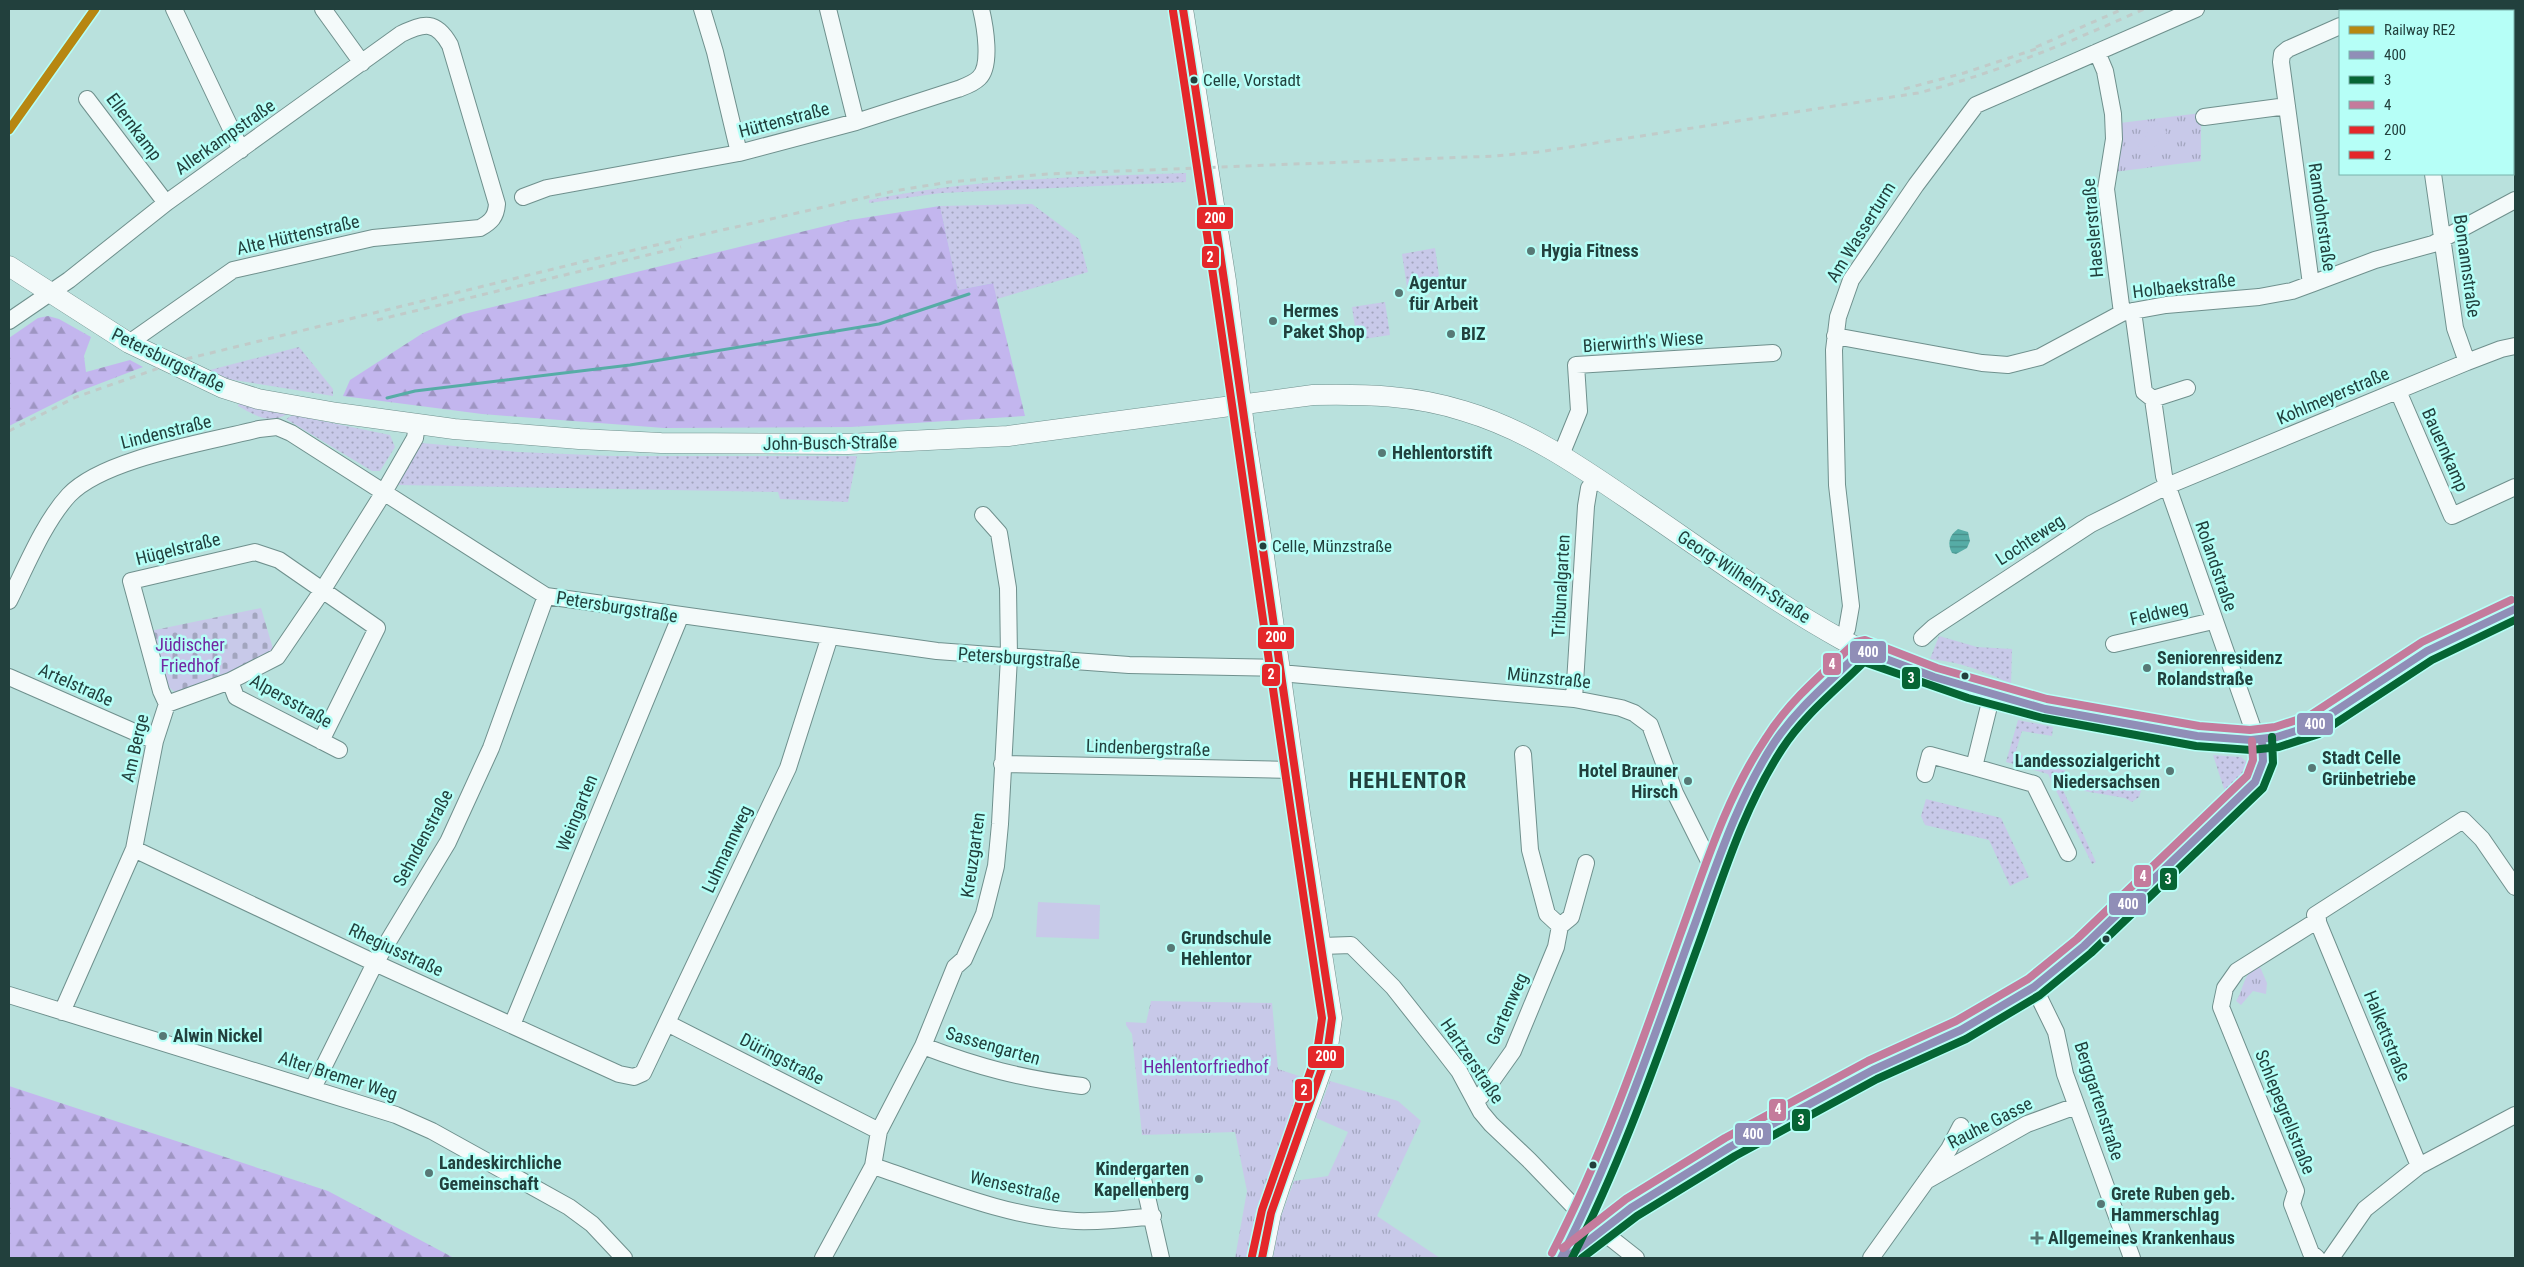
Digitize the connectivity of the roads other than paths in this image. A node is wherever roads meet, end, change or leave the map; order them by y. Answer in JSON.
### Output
{"nodes":[{"id":1,"x":174,"y":9,"type":"edge"},
{"id":2,"x":323,"y":9,"type":"edge"},
{"id":3,"x":702,"y":9,"type":"edge"},
{"id":4,"x":828,"y":9,"type":"edge"},
{"id":5,"x":981,"y":9,"type":"edge"},
{"id":6,"x":1183,"y":9,"type":"edge"},
{"id":7,"x":2196,"y":9,"type":"edge"},
{"id":8,"x":2339,"y":26,"type":"edge"},
{"id":9,"x":2097,"y":52,"type":"junction"},
{"id":10,"x":362,"y":63,"type":"junction"},
{"id":11,"x":88,"y":99,"type":"dead end"},
{"id":12,"x":2287,"y":106,"type":"junction"},
{"id":13,"x":2204,"y":117,"type":"dead end"},
{"id":14,"x":856,"y":122,"type":"junction"},
{"id":15,"x":241,"y":150,"type":"junction"},
{"id":16,"x":738,"y":153,"type":"junction"},
{"id":17,"x":2434,"y":175,"type":"edge"},
{"id":18,"x":523,"y":197,"type":"dead end"},
{"id":19,"x":2515,"y":200,"type":"edge"},
{"id":20,"x":166,"y":202,"type":"junction"},
{"id":21,"x":494,"y":217,"type":"joint"},
{"id":22,"x":2443,"y":239,"type":"junction"},
{"id":23,"x":9,"y":266,"type":"edge"},
{"id":24,"x":2311,"y":284,"type":"junction"},
{"id":25,"x":50,"y":294,"type":"junction"},
{"id":26,"x":2128,"y":312,"type":"junction"},
{"id":27,"x":9,"y":321,"type":"edge"},
{"id":28,"x":1835,"y":336,"type":"junction"},
{"id":29,"x":129,"y":343,"type":"junction"},
{"id":30,"x":2515,"y":346,"type":"edge"},
{"id":31,"x":1773,"y":353,"type":"dead end"},
{"id":32,"x":2468,"y":362,"type":"junction"},
{"id":33,"x":2187,"y":388,"type":"dead end"},
{"id":34,"x":2398,"y":391,"type":"junction"},
{"id":35,"x":2153,"y":400,"type":"junction"},
{"id":36,"x":1242,"y":404,"type":"junction"},
{"id":37,"x":417,"y":425,"type":"junction"},
{"id":38,"x":1561,"y":455,"type":"junction"},
{"id":39,"x":1597,"y":478,"type":"junction"},
{"id":40,"x":2167,"y":486,"type":"junction"},
{"id":41,"x":2515,"y":487,"type":"edge"},
{"id":42,"x":384,"y":492,"type":"junction"},
{"id":43,"x":983,"y":515,"type":"dead end"},
{"id":44,"x":322,"y":591,"type":"junction"},
{"id":45,"x":546,"y":596,"type":"junction"},
{"id":46,"x":9,"y":600,"type":"edge"},
{"id":47,"x":2515,"y":609,"type":"edge"},
{"id":48,"x":680,"y":617,"type":"junction"},
{"id":49,"x":2213,"y":621,"type":"junction"},
{"id":50,"x":830,"y":636,"type":"junction"},
{"id":51,"x":1922,"y":638,"type":"dead end"},
{"id":52,"x":1840,"y":639,"type":"junction"},
{"id":53,"x":2114,"y":644,"type":"dead end"},
{"id":54,"x":1862,"y":650,"type":"junction"},
{"id":55,"x":1009,"y":658,"type":"junction"},
{"id":56,"x":1279,"y":671,"type":"junction"},
{"id":57,"x":9,"y":677,"type":"edge"},
{"id":58,"x":230,"y":681,"type":"junction"},
{"id":59,"x":1992,"y":694,"type":"junction"},
{"id":60,"x":1574,"y":700,"type":"junction"},
{"id":61,"x":167,"y":704,"type":"junction"},
{"id":62,"x":2262,"y":739,"type":"junction"},
{"id":63,"x":155,"y":741,"type":"junction"},
{"id":64,"x":321,"y":741,"type":"junction"},
{"id":65,"x":339,"y":750,"type":"dead end"},
{"id":66,"x":1523,"y":754,"type":"dead end"},
{"id":67,"x":1002,"y":764,"type":"junction"},
{"id":68,"x":1974,"y":767,"type":"junction"},
{"id":69,"x":1293,"y":770,"type":"junction"},
{"id":70,"x":1925,"y":774,"type":"dead end"},
{"id":71,"x":134,"y":849,"type":"junction"},
{"id":72,"x":2068,"y":852,"type":"dead end"},
{"id":73,"x":1586,"y":863,"type":"dead end"},
{"id":74,"x":1714,"y":871,"type":"junction"},
{"id":75,"x":2515,"y":887,"type":"edge"},
{"id":76,"x":2318,"y":920,"type":"junction"},
{"id":77,"x":1560,"y":926,"type":"junction"},
{"id":78,"x":1322,"y":946,"type":"junction"},
{"id":79,"x":375,"y":963,"type":"junction"},
{"id":80,"x":2034,"y":987,"type":"junction"},
{"id":81,"x":9,"y":995,"type":"edge"},
{"id":82,"x":62,"y":1012,"type":"junction"},
{"id":83,"x":667,"y":1023,"type":"junction"},
{"id":84,"x":512,"y":1025,"type":"junction"},
{"id":85,"x":923,"y":1046,"type":"junction"},
{"id":86,"x":643,"y":1073,"type":"joint"},
{"id":87,"x":1082,"y":1086,"type":"dead end"},
{"id":88,"x":313,"y":1088,"type":"junction"},
{"id":89,"x":1475,"y":1100,"type":"junction"},
{"id":90,"x":2076,"y":1106,"type":"junction"},
{"id":91,"x":2515,"y":1115,"type":"edge"},
{"id":92,"x":1961,"y":1126,"type":"dead end"},
{"id":93,"x":879,"y":1131,"type":"junction"},
{"id":94,"x":873,"y":1166,"type":"junction"},
{"id":95,"x":2419,"y":1166,"type":"junction"},
{"id":96,"x":1143,"y":1179,"type":"dead end"},
{"id":97,"x":1926,"y":1181,"type":"junction"},
{"id":98,"x":1595,"y":1190,"type":"junction"},
{"id":99,"x":1631,"y":1208,"type":"junction"},
{"id":100,"x":1153,"y":1216,"type":"junction"},
{"id":101,"x":1584,"y":1217,"type":"junction"},
{"id":102,"x":1601,"y":1230,"type":"junction"},
{"id":103,"x":624,"y":1258,"type":"edge"},
{"id":104,"x":823,"y":1258,"type":"edge"},
{"id":105,"x":1162,"y":1258,"type":"edge"},
{"id":106,"x":1262,"y":1258,"type":"edge"},
{"id":107,"x":1561,"y":1258,"type":"edge"},
{"id":108,"x":1567,"y":1258,"type":"edge"},
{"id":109,"x":1636,"y":1258,"type":"edge"},
{"id":110,"x":1871,"y":1258,"type":"edge"},
{"id":111,"x":2132,"y":1258,"type":"edge"},
{"id":112,"x":2317,"y":1258,"type":"edge"},
{"id":113,"x":2331,"y":1258,"type":"edge"}],
"edges":[{"from":1,"to":15,"type":"street"},
{"from":2,"to":10,"type":"street"},
{"from":3,"to":16,"type":"street"},
{"from":4,"to":14,"type":"street"},
{"from":5,"to":14,"type":"street","name":"Hüttenstraße"},
{"from":6,"to":36,"type":"main road"},
{"from":7,"to":9,"type":"street","name":"Am Wasserturm"},
{"from":8,"to":12,"type":"street","name":"Ramdohrstraße"},
{"from":9,"to":26,"type":"street","name":"Haeslerstraße"},
{"from":9,"to":28,"type":"street","name":"Am Wasserturm"},
{"from":10,"to":15,"type":"street","name":"Allerkampstraße"},
{"from":10,"to":21,"type":"street","name":"Allerkampstraße"},
{"from":11,"to":20,"type":"street","name":"Ellernkamp"},
{"from":12,"to":13,"type":"street"},
{"from":12,"to":24,"type":"street","name":"Ramdohrstraße"},
{"from":14,"to":16,"type":"street","name":"Hüttenstraße"},
{"from":15,"to":20,"type":"street","name":"Allerkampstraße"},
{"from":16,"to":18,"type":"street","name":"Hüttenstraße"},
{"from":17,"to":22,"type":"street","name":"Bomannstraße"},
{"from":19,"to":22,"type":"street","name":"Ramdohrstraße"},
{"from":20,"to":25,"type":"street","name":"Allerkampstraße"},
{"from":21,"to":29,"type":"street","name":"Alte Hüttenstraße"},
{"from":22,"to":24,"type":"street","name":"Ramdohrstraße"},
{"from":22,"to":32,"type":"street","name":"Bomannstraße"},
{"from":23,"to":25,"type":"main road","name":"Petersburgstraße"},
{"from":24,"to":26,"type":"street","name":"Holbaekstraße"},
{"from":25,"to":27,"type":"street","name":"Allerkampstraße"},
{"from":25,"to":29,"type":"main road","name":"Petersburgstraße"},
{"from":26,"to":28,"type":"street","name":"Holbaekstraße"},
{"from":26,"to":35,"type":"street","name":"Rolandstraße"},
{"from":28,"to":52,"type":"street","name":"Am Wasserturm"},
{"from":29,"to":37,"type":"main road","name":"Petersburgstraße"},
{"from":30,"to":32,"type":"street","name":"Kohlmeyerstraße"},
{"from":31,"to":38,"type":"street","name":"Bierwirth's Wiese"},
{"from":32,"to":34,"type":"street","name":"Kohlmeyerstraße"},
{"from":33,"to":35,"type":"street"},
{"from":34,"to":40,"type":"street","name":"Kohlmeyerstraße"},
{"from":34,"to":41,"type":"street","name":"Bauernkamp"},
{"from":35,"to":40,"type":"street","name":"Rolandstraße"},
{"from":36,"to":37,"type":"main road","name":"John-Busch-Straße"},
{"from":36,"to":38,"type":"main road","name":"Georg-Wilhelm-Straße"},
{"from":36,"to":56,"type":"main road"},
{"from":37,"to":42,"type":"street"},
{"from":38,"to":39,"type":"main road","name":"Georg-Wilhelm-Straße"},
{"from":39,"to":52,"type":"main road","name":"Georg-Wilhelm-Straße"},
{"from":39,"to":60,"type":"street","name":"Tribunalgarten"},
{"from":40,"to":49,"type":"street","name":"Rolandstraße"},
{"from":40,"to":51,"type":"street","name":"Lochteweg"},
{"from":42,"to":44,"type":"street","name":"Am Berge"},
{"from":42,"to":45,"type":"street","name":"Petersburgstraße"},
{"from":42,"to":46,"type":"street","name":"Lindenstraße"},
{"from":43,"to":55,"type":"street","name":"Kreuzgarten"},
{"from":44,"to":58,"type":"street","name":"Am Berge"},
{"from":44,"to":61,"type":"street","name":"Hügelstraße"},
{"from":44,"to":64,"type":"street"},
{"from":45,"to":48,"type":"street","name":"Petersburgstraße"},
{"from":45,"to":79,"type":"street","name":"Sehndenstraße"},
{"from":47,"to":62,"type":"main road","name":"Georg-Wilhelm-Straße"},
{"from":48,"to":50,"type":"street","name":"Petersburgstraße"},
{"from":48,"to":84,"type":"street","name":"Weingarten"},
{"from":49,"to":53,"type":"street","name":"Feldweg"},
{"from":49,"to":62,"type":"street","name":"Rolandstraße"},
{"from":50,"to":55,"type":"street","name":"Petersburgstraße"},
{"from":50,"to":83,"type":"street","name":"Luhmannweg"},
{"from":52,"to":54,"type":"main road","name":"Georg-Wilhelm-Straße"},
{"from":54,"to":59,"type":"main road","name":"Georg-Wilhelm-Straße"},
{"from":54,"to":74,"type":"main road"},
{"from":55,"to":56,"type":"street","name":"Petersburgstraße"},
{"from":55,"to":67,"type":"street","name":"Kreuzgarten"},
{"from":56,"to":60,"type":"street","name":"Münzstraße"},
{"from":56,"to":69,"type":"main road"},
{"from":57,"to":63,"type":"street","name":"Artelstraße"},
{"from":58,"to":61,"type":"street","name":"Am Berge"},
{"from":58,"to":64,"type":"street","name":"Alpersstraße"},
{"from":59,"to":62,"type":"main road","name":"Georg-Wilhelm-Straße"},
{"from":59,"to":68,"type":"street"},
{"from":60,"to":74,"type":"street","name":"Münzstraße"},
{"from":61,"to":63,"type":"street","name":"Am Berge"},
{"from":62,"to":80,"type":"main road"},
{"from":63,"to":71,"type":"street","name":"Am Berge"},
{"from":64,"to":65,"type":"street","name":"Alpersstraße"},
{"from":66,"to":77,"type":"street"},
{"from":67,"to":69,"type":"street","name":"Lindenbergstraße"},
{"from":67,"to":85,"type":"street","name":"Kreuzgarten"},
{"from":68,"to":70,"type":"street"},
{"from":68,"to":72,"type":"street"},
{"from":69,"to":78,"type":"main road"},
{"from":71,"to":79,"type":"street","name":"Rhegiusstraße"},
{"from":71,"to":82,"type":"street","name":"Am Berge"},
{"from":73,"to":77,"type":"street","name":"Gartenweg"},
{"from":74,"to":98,"type":"main road"},
{"from":75,"to":76,"type":"street"},
{"from":76,"to":95,"type":"street","name":"Halkettstraße"},
{"from":76,"to":112,"type":"street","name":"Schlepegrellstraße"},
{"from":77,"to":89,"type":"street","name":"Gartenweg"},
{"from":78,"to":89,"type":"street","name":"Hartzerstraße"},
{"from":78,"to":106,"type":"main road"},
{"from":79,"to":84,"type":"street","name":"Rhegiusstraße"},
{"from":79,"to":88,"type":"street","name":"Sehndenstraße"},
{"from":80,"to":90,"type":"street","name":"Berggartenstraße"},
{"from":80,"to":99,"type":"main road"},
{"from":81,"to":82,"type":"street","name":"Alter Bremer Weg"},
{"from":82,"to":88,"type":"street","name":"Alter Bremer Weg"},
{"from":83,"to":86,"type":"street","name":"Luhmannweg"},
{"from":83,"to":93,"type":"street","name":"Düringstraße"},
{"from":84,"to":86,"type":"street","name":"Rhegiusstraße"},
{"from":85,"to":87,"type":"street","name":"Sassengarten"},
{"from":85,"to":93,"type":"street","name":"Kreuzgarten"},
{"from":88,"to":103,"type":"street","name":"Alter Bremer Weg"},
{"from":89,"to":101,"type":"street","name":"Hartzerstraße"},
{"from":90,"to":97,"type":"street","name":"Rauhe Gasse"},
{"from":90,"to":111,"type":"street","name":"Berggartenstraße"},
{"from":91,"to":95,"type":"street"},
{"from":92,"to":97,"type":"street","name":"Rauhe Gasse"},
{"from":93,"to":94,"type":"street","name":"Kreuzgarten"},
{"from":94,"to":100,"type":"street","name":"Wensestraße"},
{"from":94,"to":104,"type":"street","name":"Kreuzgarten"},
{"from":95,"to":113,"type":"street"},
{"from":96,"to":100,"type":"street"},
{"from":97,"to":110,"type":"street","name":"Rauhe Gasse"},
{"from":98,"to":99,"type":"main road"},
{"from":98,"to":101,"type":"main road"},
{"from":99,"to":102,"type":"main road"},
{"from":100,"to":105,"type":"street"},
{"from":101,"to":102,"type":"street","name":"Hartzerstraße"},
{"from":101,"to":107,"type":"main road"},
{"from":102,"to":108,"type":"main road"},
{"from":102,"to":109,"type":"street","name":"Hartzerstraße"}]}
